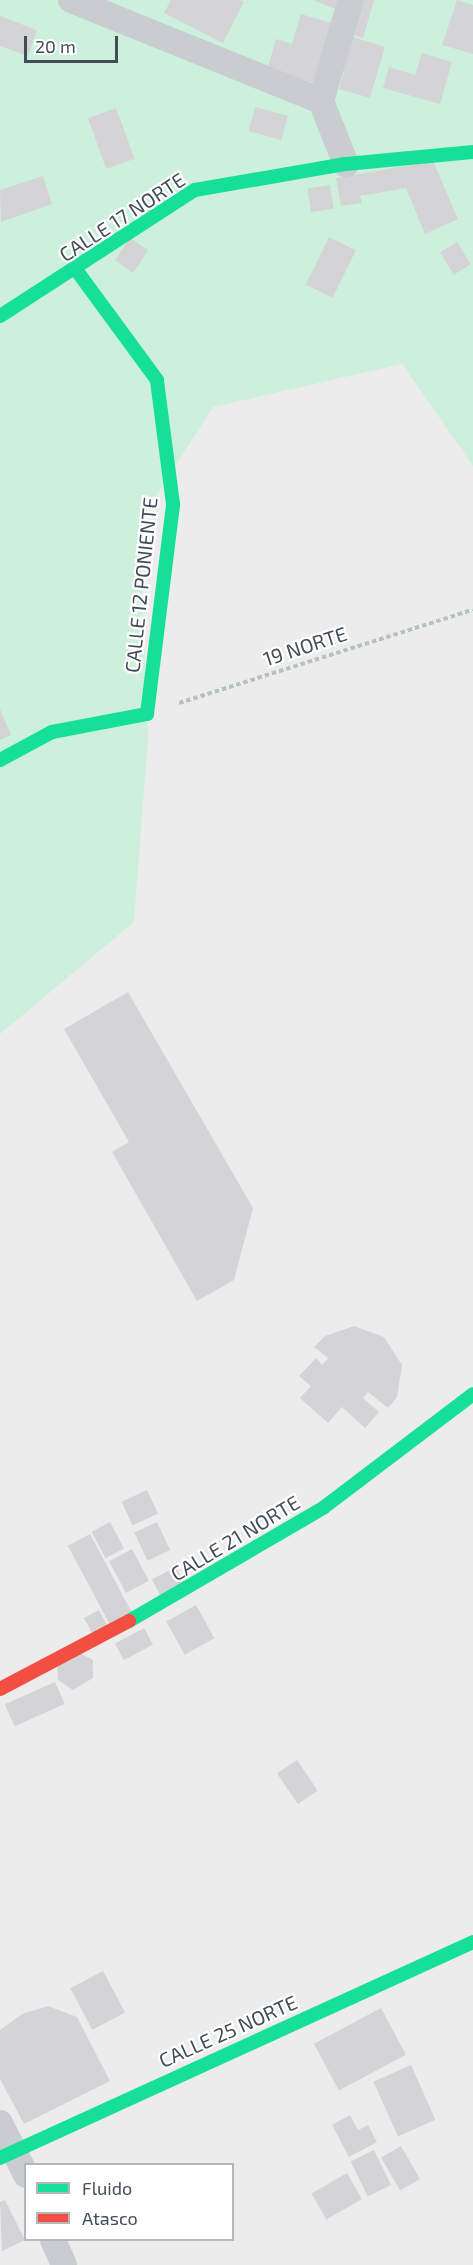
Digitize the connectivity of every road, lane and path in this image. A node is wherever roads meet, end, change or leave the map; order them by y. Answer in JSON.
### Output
{"nodes":[{"id":1,"x":71,"y":0,"type":"edge"},
{"id":2,"x":101,"y":0,"type":"edge"},
{"id":3,"x":351,"y":0,"type":"edge"},
{"id":4,"x":116,"y":21,"type":"junction"},
{"id":5,"x":321,"y":101,"type":"junction"},
{"id":6,"x":473,"y":152,"type":"edge"},
{"id":7,"x":346,"y":164,"type":"junction"},
{"id":8,"x":77,"y":271,"type":"junction"},
{"id":9,"x":0,"y":316,"type":"edge"},
{"id":10,"x":473,"y":610,"type":"edge"},
{"id":11,"x":147,"y":714,"type":"junction"},
{"id":12,"x":0,"y":760,"type":"edge"},
{"id":13,"x":473,"y":1394,"type":"edge"},
{"id":14,"x":0,"y":1689,"type":"edge"},
{"id":15,"x":473,"y":1942,"type":"edge"},
{"id":16,"x":0,"y":2124,"type":"edge"},
{"id":17,"x":7,"y":2154,"type":"edge"},
{"id":18,"x":24,"y":2173,"type":"edge"},
{"id":19,"x":53,"y":2241,"type":"edge"},
{"id":20,"x":64,"y":2265,"type":"edge"}],
"edges":[{"from":1,"to":4,"type":"street"},
{"from":2,"to":4,"type":"street"},
{"from":3,"to":5,"type":"street"},
{"from":4,"to":5,"type":"street"},
{"from":5,"to":7,"type":"street"},
{"from":6,"to":7,"type":"street","name":"CALLE 17 NORTE"},
{"from":7,"to":8,"type":"street","name":"CALLE 17 NORTE"},
{"from":8,"to":9,"type":"street","name":"CALLE 17 NORTE"},
{"from":8,"to":11,"type":"street","name":"CALLE 12 PONIENTE"},
{"from":10,"to":11,"type":"path","name":"19 NORTE"},
{"from":11,"to":12,"type":"street"},
{"from":13,"to":14,"type":"street","name":"CALLE 21 NORTE"},
{"from":15,"to":17,"type":"street","name":"CALLE 25 NORTE"},
{"from":16,"to":17,"type":"street"},
{"from":17,"to":18,"type":"street"},
{"from":19,"to":20,"type":"street"}]}
